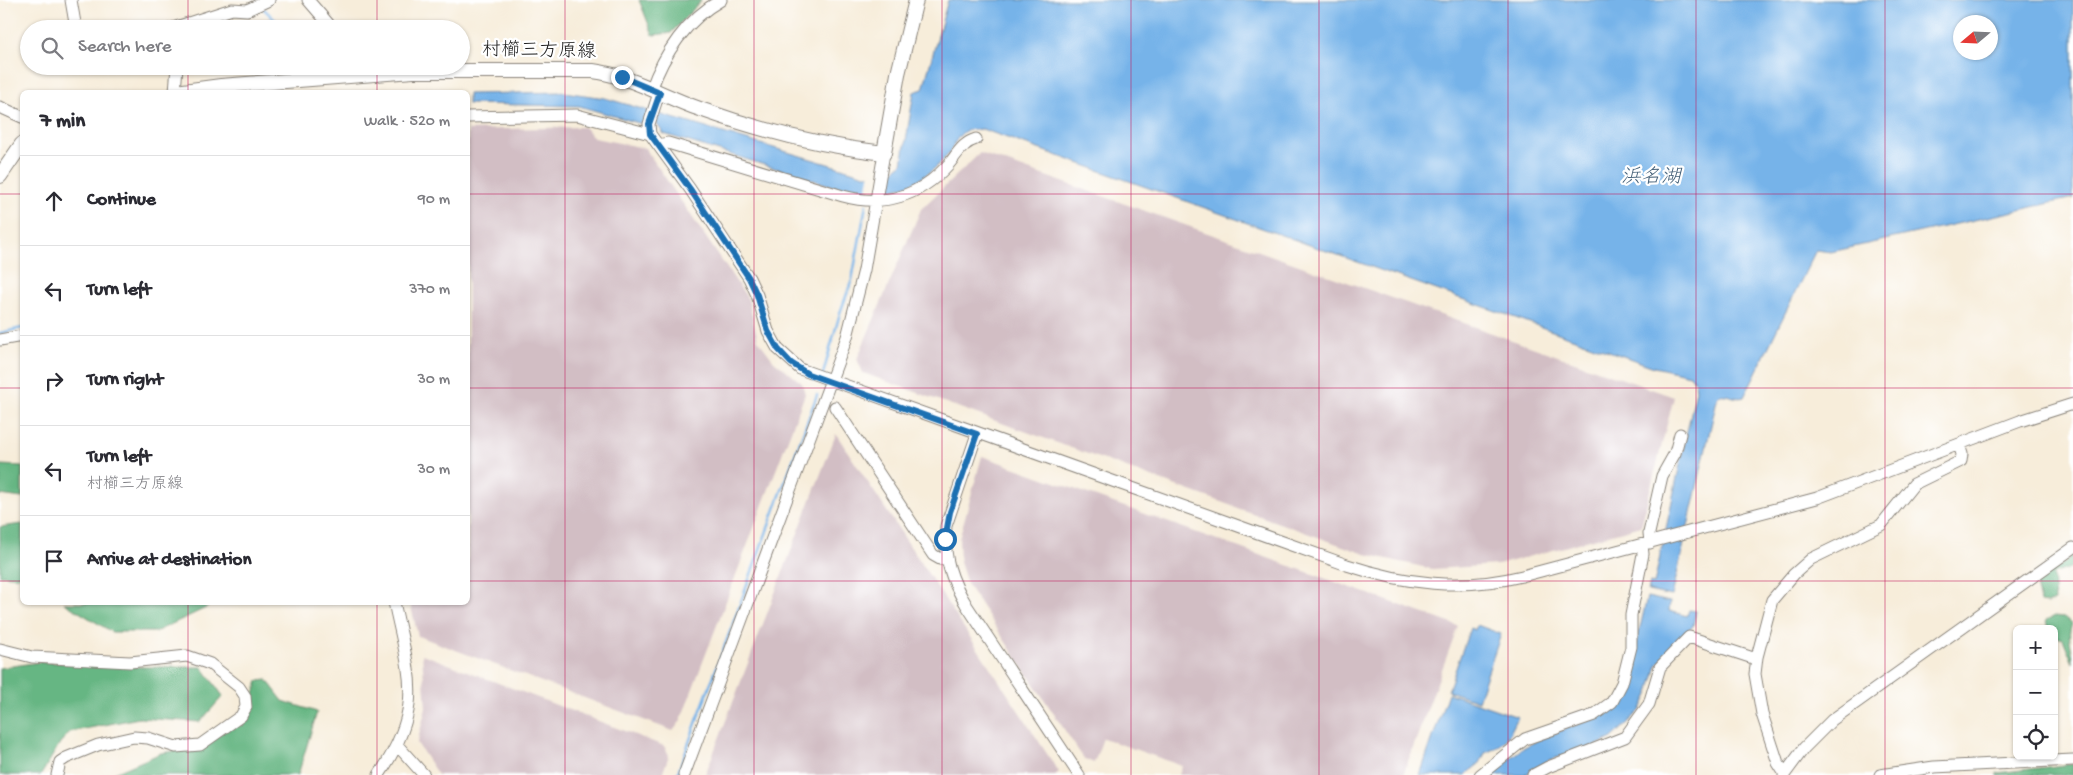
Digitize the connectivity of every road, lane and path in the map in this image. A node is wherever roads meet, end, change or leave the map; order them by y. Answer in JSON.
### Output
{"nodes":[{"id":1,"x":71,"y":0,"type":"edge"},
{"id":2,"x":308,"y":0,"type":"edge"},
{"id":3,"x":722,"y":0,"type":"edge"},
{"id":4,"x":916,"y":0,"type":"edge"},
{"id":5,"x":263,"y":3,"type":"edge"},
{"id":6,"x":74,"y":20,"type":"edge"},
{"id":7,"x":198,"y":20,"type":"edge"},
{"id":8,"x":325,"y":20,"type":"edge"},
{"id":9,"x":470,"y":70,"type":"edge"},
{"id":10,"x":176,"y":75,"type":"edge"},
{"id":11,"x":349,"y":75,"type":"edge"},
{"id":12,"x":175,"y":90,"type":"edge"},
{"id":13,"x":190,"y":90,"type":"edge"},
{"id":14,"x":656,"y":94,"type":"junction"},
{"id":15,"x":0,"y":107,"type":"edge"},
{"id":16,"x":20,"y":116,"type":"edge"},
{"id":17,"x":470,"y":117,"type":"edge"},
{"id":18,"x":649,"y":129,"type":"junction"},
{"id":19,"x":976,"y":140,"type":"dead end"},
{"id":20,"x":658,"y":145,"type":"junction"},
{"id":21,"x":20,"y":147,"type":"edge"},
{"id":22,"x":884,"y":153,"type":"junction"},
{"id":23,"x":0,"y":176,"type":"edge"},
{"id":24,"x":876,"y":200,"type":"junction"},
{"id":25,"x":20,"y":336,"type":"edge"},
{"id":26,"x":0,"y":340,"type":"edge"},
{"id":27,"x":830,"y":382,"type":"junction"},
{"id":28,"x":2073,"y":404,"type":"edge"},
{"id":29,"x":835,"y":408,"type":"dead end"},
{"id":30,"x":977,"y":434,"type":"junction"},
{"id":31,"x":1680,"y":434,"type":"dead end"},
{"id":32,"x":1959,"y":445,"type":"junction"},
{"id":33,"x":1905,"y":466,"type":"junction"},
{"id":34,"x":1913,"y":485,"type":"junction"},
{"id":35,"x":1649,"y":543,"type":"junction"},
{"id":36,"x":2073,"y":548,"type":"edge"},
{"id":37,"x":946,"y":558,"type":"junction"},
{"id":38,"x":395,"y":605,"type":"edge"},
{"id":39,"x":0,"y":649,"type":"edge"},
{"id":40,"x":1756,"y":659,"type":"junction"},
{"id":41,"x":398,"y":746,"type":"junction"},
{"id":42,"x":2073,"y":760,"type":"edge"},
{"id":43,"x":1784,"y":774,"type":"edge"},
{"id":44,"x":57,"y":775,"type":"edge"},
{"id":45,"x":379,"y":775,"type":"edge"},
{"id":46,"x":424,"y":775,"type":"edge"},
{"id":47,"x":684,"y":775,"type":"edge"},
{"id":48,"x":1079,"y":775,"type":"edge"},
{"id":49,"x":1480,"y":775,"type":"edge"},
{"id":50,"x":1533,"y":775,"type":"edge"},
{"id":51,"x":1880,"y":775,"type":"edge"}],
"edges":[{"from":1,"to":6,"type":"street"},
{"from":2,"to":8,"type":"street"},
{"from":3,"to":14,"type":"street"},
{"from":4,"to":22,"type":"main road"},
{"from":5,"to":7,"type":"street"},
{"from":9,"to":14,"type":"main road","name":"村櫛三方原線"},
{"from":10,"to":12,"type":"street"},
{"from":11,"to":13,"type":"main road","name":"村櫛三方原線"},
{"from":14,"to":18,"type":"street"},
{"from":14,"to":22,"type":"main road","name":"村櫛三方原線"},
{"from":15,"to":16,"type":"street"},
{"from":17,"to":18,"type":"street"},
{"from":18,"to":20,"type":"street"},
{"from":19,"to":24,"type":"street"},
{"from":20,"to":24,"type":"street"},
{"from":20,"to":27,"type":"street"},
{"from":21,"to":23,"type":"main road"},
{"from":22,"to":24,"type":"street"},
{"from":24,"to":27,"type":"street"},
{"from":25,"to":26,"type":"street"},
{"from":27,"to":30,"type":"street"},
{"from":27,"to":47,"type":"street"},
{"from":28,"to":32,"type":"street"},
{"from":29,"to":37,"type":"street"},
{"from":30,"to":35,"type":"street"},
{"from":30,"to":37,"type":"street"},
{"from":31,"to":35,"type":"street"},
{"from":32,"to":33,"type":"street"},
{"from":32,"to":34,"type":"street"},
{"from":33,"to":34,"type":"street"},
{"from":33,"to":35,"type":"street"},
{"from":34,"to":40,"type":"street"},
{"from":35,"to":49,"type":"street"},
{"from":36,"to":43,"type":"street"},
{"from":37,"to":48,"type":"street"},
{"from":38,"to":41,"type":"street"},
{"from":39,"to":44,"type":"street"},
{"from":40,"to":43,"type":"street"},
{"from":40,"to":50,"type":"street"},
{"from":41,"to":45,"type":"street"},
{"from":41,"to":46,"type":"street"},
{"from":42,"to":51,"type":"street"}]}
